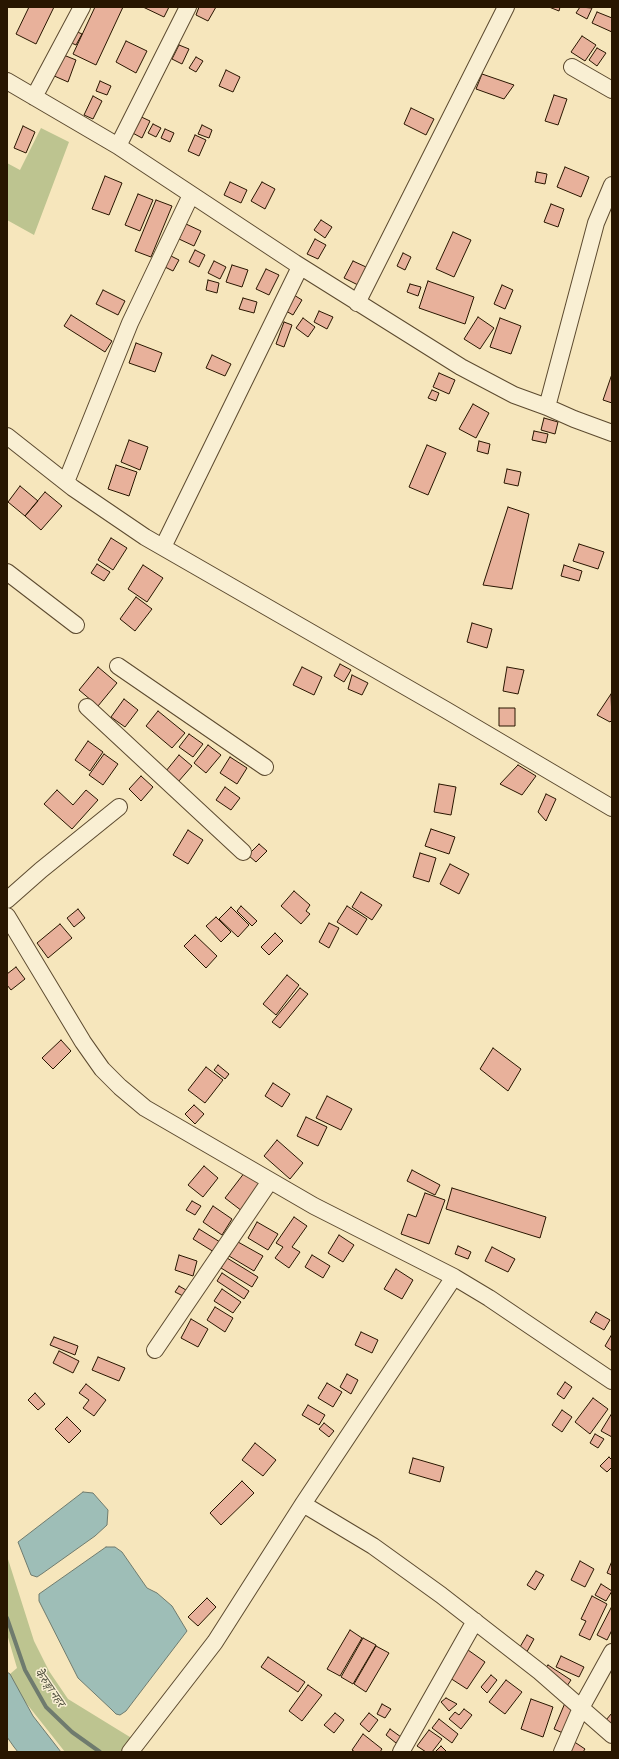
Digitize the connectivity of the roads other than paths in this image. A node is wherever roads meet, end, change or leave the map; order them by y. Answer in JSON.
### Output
{"nodes":[{"id":1,"x":82,"y":7,"type":"edge"},
{"id":2,"x":188,"y":7,"type":"edge"},
{"id":3,"x":506,"y":7,"type":"edge"},
{"id":4,"x":572,"y":67,"type":"dead end"},
{"id":5,"x":7,"y":81,"type":"edge"},
{"id":6,"x":612,"y":90,"type":"edge"},
{"id":7,"x":34,"y":97,"type":"junction"},
{"id":8,"x":118,"y":146,"type":"junction"},
{"id":9,"x":612,"y":185,"type":"edge"},
{"id":10,"x":191,"y":195,"type":"junction"},
{"id":11,"x":300,"y":266,"type":"junction"},
{"id":12,"x":357,"y":303,"type":"junction"},
{"id":13,"x":547,"y":406,"type":"junction"},
{"id":14,"x":612,"y":433,"type":"edge"},
{"id":15,"x":7,"y":436,"type":"edge"},
{"id":16,"x":66,"y":482,"type":"junction"},
{"id":17,"x":163,"y":547,"type":"junction"},
{"id":18,"x":7,"y":572,"type":"edge"},
{"id":19,"x":76,"y":625,"type":"dead end"},
{"id":20,"x":118,"y":666,"type":"dead end"},
{"id":21,"x":86,"y":707,"type":"dead end"},
{"id":22,"x":265,"y":767,"type":"dead end"},
{"id":23,"x":119,"y":807,"type":"dead end"},
{"id":24,"x":612,"y":808,"type":"edge"},
{"id":25,"x":243,"y":852,"type":"dead end"},
{"id":26,"x":7,"y":900,"type":"edge"},
{"id":27,"x":7,"y":916,"type":"edge"},
{"id":28,"x":270,"y":1181,"type":"junction"},
{"id":29,"x":454,"y":1277,"type":"junction"},
{"id":30,"x":155,"y":1350,"type":"dead end"},
{"id":31,"x":612,"y":1381,"type":"edge"},
{"id":32,"x":303,"y":1504,"type":"junction"},
{"id":33,"x":475,"y":1622,"type":"junction"},
{"id":34,"x":612,"y":1652,"type":"edge"},
{"id":35,"x":581,"y":1708,"type":"junction"},
{"id":36,"x":612,"y":1735,"type":"edge"},
{"id":37,"x":132,"y":1749,"type":"edge"},
{"id":38,"x":402,"y":1752,"type":"edge"},
{"id":39,"x":562,"y":1752,"type":"edge"}],
"edges":[{"from":1,"to":7,"type":"street"},
{"from":2,"to":8,"type":"street"},
{"from":3,"to":12,"type":"street"},
{"from":4,"to":6,"type":"street"},
{"from":5,"to":7,"type":"street"},
{"from":7,"to":8,"type":"street"},
{"from":8,"to":10,"type":"street"},
{"from":9,"to":13,"type":"street"},
{"from":10,"to":11,"type":"street"},
{"from":10,"to":16,"type":"street"},
{"from":11,"to":12,"type":"street"},
{"from":11,"to":17,"type":"street"},
{"from":12,"to":13,"type":"street"},
{"from":13,"to":14,"type":"street"},
{"from":15,"to":16,"type":"street"},
{"from":16,"to":17,"type":"street"},
{"from":17,"to":24,"type":"street"},
{"from":18,"to":19,"type":"street"},
{"from":20,"to":22,"type":"street"},
{"from":21,"to":25,"type":"street"},
{"from":23,"to":26,"type":"street"},
{"from":27,"to":28,"type":"street"},
{"from":28,"to":29,"type":"street"},
{"from":28,"to":30,"type":"street"},
{"from":29,"to":31,"type":"street"},
{"from":29,"to":32,"type":"street"},
{"from":32,"to":33,"type":"street"},
{"from":32,"to":37,"type":"street"},
{"from":33,"to":35,"type":"street"},
{"from":33,"to":38,"type":"street"},
{"from":34,"to":35,"type":"street"},
{"from":35,"to":36,"type":"street"},
{"from":35,"to":39,"type":"street"}]}
